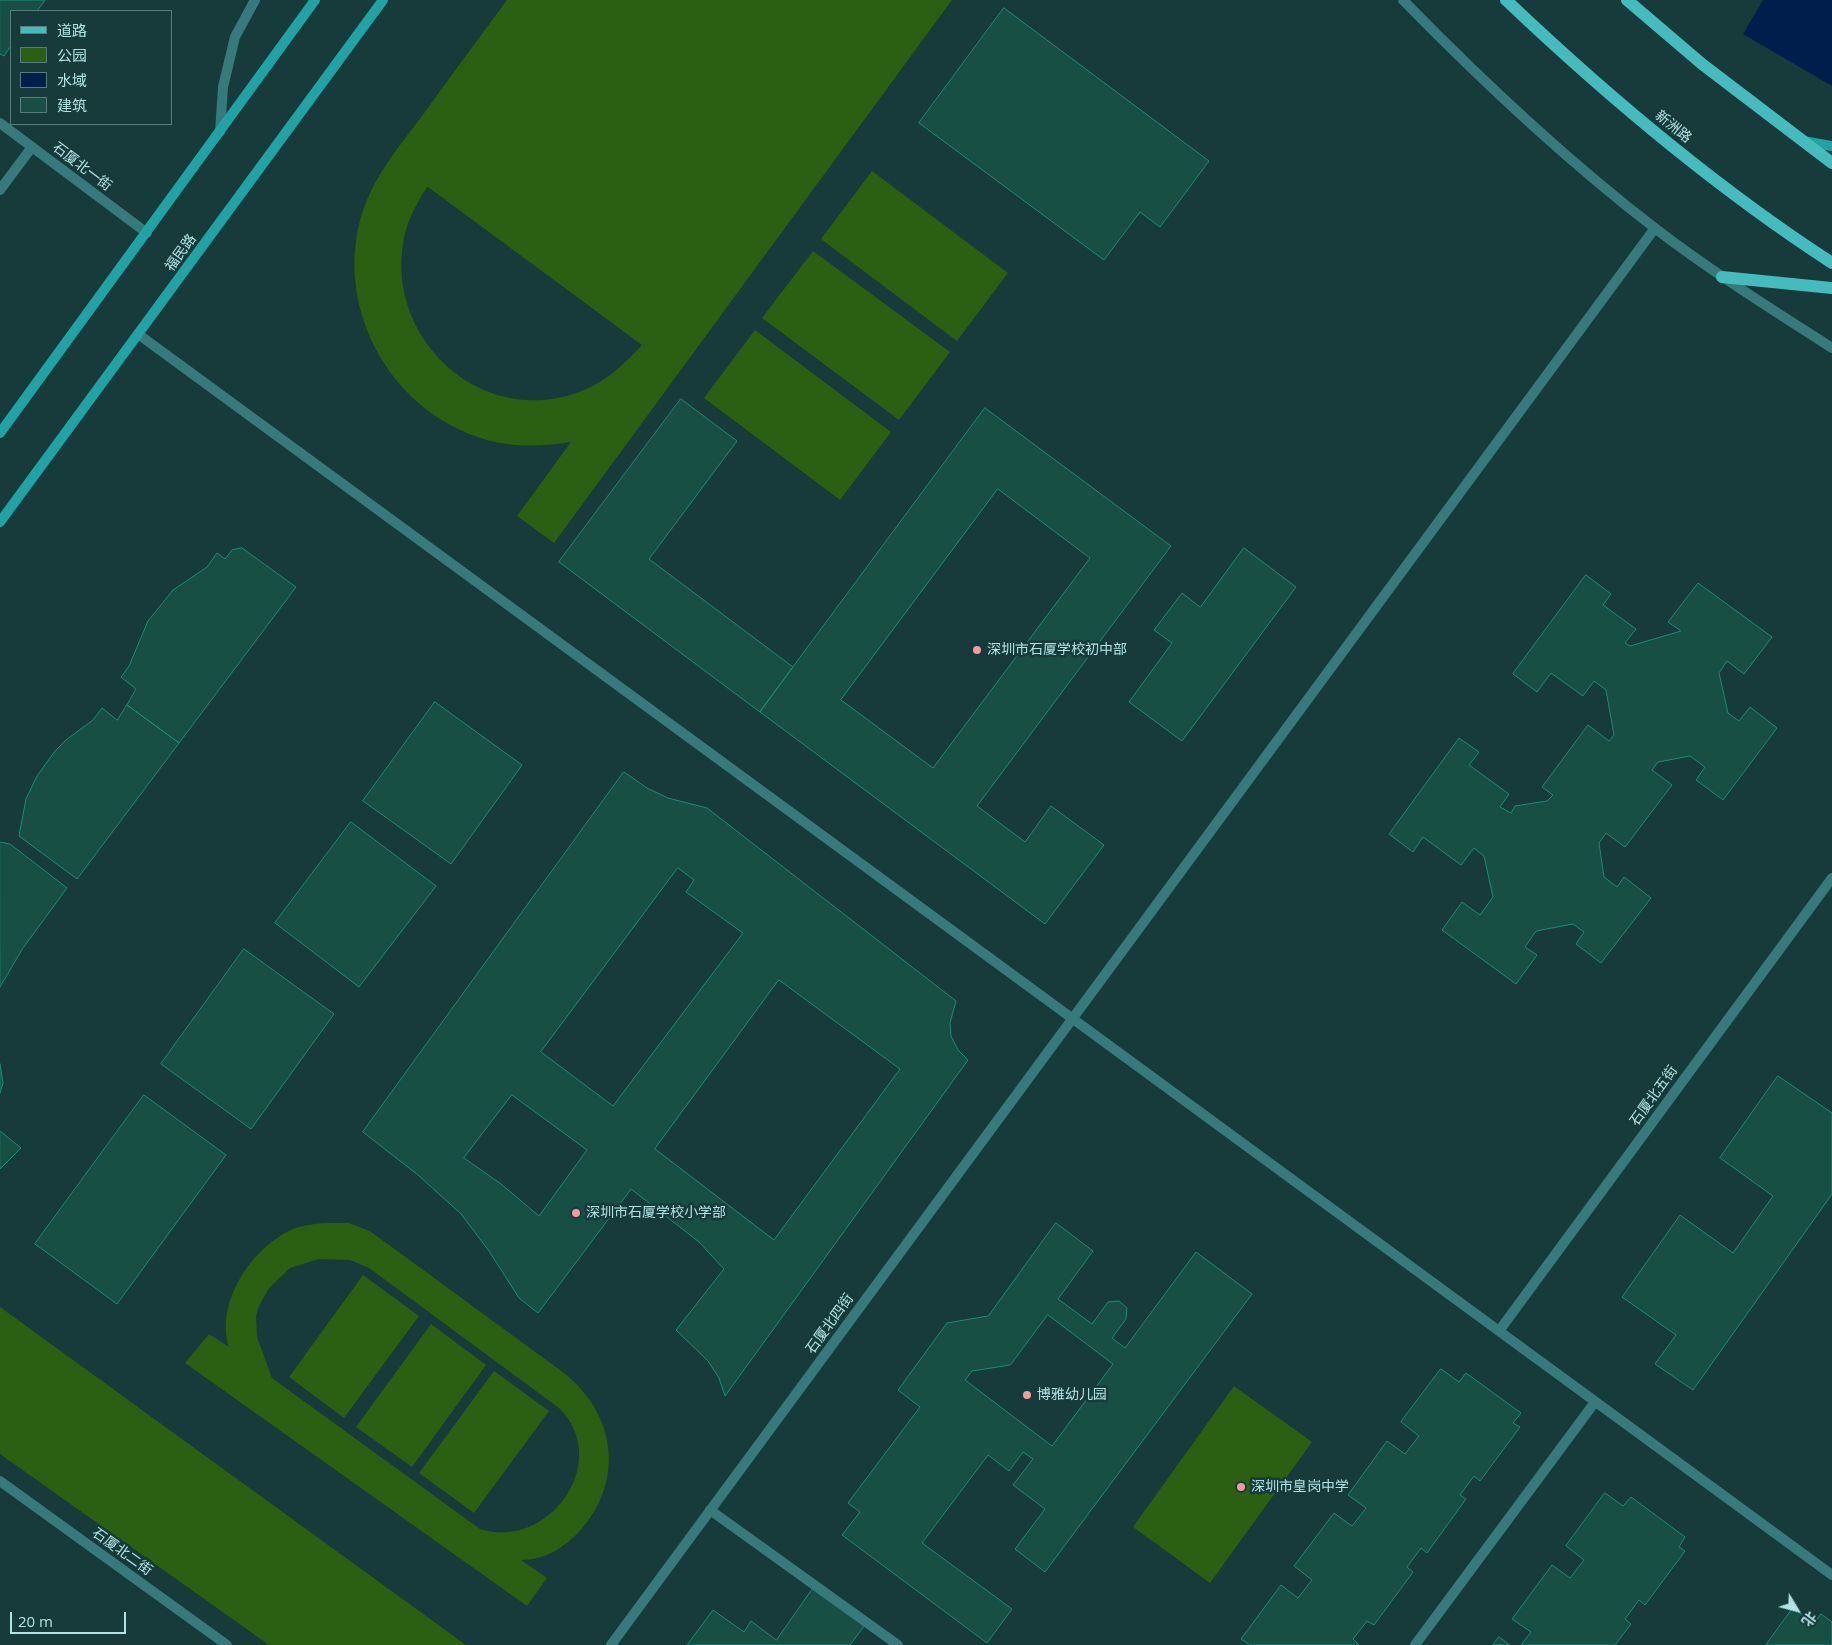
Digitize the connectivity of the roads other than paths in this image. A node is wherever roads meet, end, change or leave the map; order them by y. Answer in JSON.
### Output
{"nodes":[{"id":1,"x":255,"y":0,"type":"edge"},
{"id":2,"x":315,"y":0,"type":"edge"},
{"id":3,"x":383,"y":0,"type":"edge"},
{"id":4,"x":1403,"y":0,"type":"edge"},
{"id":5,"x":1506,"y":0,"type":"edge"},
{"id":6,"x":1627,"y":0,"type":"edge"},
{"id":7,"x":0,"y":123,"type":"edge"},
{"id":8,"x":220,"y":132,"type":"junction"},
{"id":9,"x":1800,"y":140,"type":"junction"},
{"id":10,"x":1832,"y":146,"type":"edge"},
{"id":11,"x":32,"y":148,"type":"junction"},
{"id":12,"x":1832,"y":163,"type":"edge"},
{"id":13,"x":0,"y":190,"type":"edge"},
{"id":14,"x":1655,"y":228,"type":"junction"},
{"id":15,"x":147,"y":233,"type":"junction"},
{"id":16,"x":1832,"y":263,"type":"edge"},
{"id":17,"x":1722,"y":277,"type":"junction"},
{"id":18,"x":1832,"y":288,"type":"edge"},
{"id":19,"x":138,"y":334,"type":"junction"},
{"id":20,"x":1832,"y":348,"type":"edge"},
{"id":21,"x":0,"y":433,"type":"edge"},
{"id":22,"x":0,"y":522,"type":"edge"},
{"id":23,"x":1832,"y":878,"type":"edge"},
{"id":24,"x":1072,"y":1018,"type":"junction"},
{"id":25,"x":1499,"y":1331,"type":"junction"},
{"id":26,"x":1594,"y":1402,"type":"junction"},
{"id":27,"x":0,"y":1481,"type":"edge"},
{"id":28,"x":710,"y":1510,"type":"junction"},
{"id":29,"x":1832,"y":1576,"type":"edge"},
{"id":30,"x":227,"y":1645,"type":"edge"},
{"id":31,"x":611,"y":1645,"type":"edge"},
{"id":32,"x":898,"y":1645,"type":"edge"},
{"id":33,"x":1415,"y":1645,"type":"edge"}],
"edges":[{"from":1,"to":8,"type":"street"},
{"from":2,"to":8,"type":"main road"},
{"from":3,"to":19,"type":"main road","name":"福民路"},
{"from":4,"to":14,"type":"street"},
{"from":5,"to":16,"type":"main road","name":"新洲路"},
{"from":6,"to":9,"type":"main road"},
{"from":7,"to":11,"type":"street","name":"石厦北一街"},
{"from":8,"to":15,"type":"main road"},
{"from":9,"to":10,"type":"main road"},
{"from":9,"to":12,"type":"main road"},
{"from":11,"to":13,"type":"street"},
{"from":11,"to":15,"type":"street","name":"石厦北一街"},
{"from":14,"to":17,"type":"street"},
{"from":14,"to":24,"type":"street","name":"石厦北四街"},
{"from":15,"to":21,"type":"main road"},
{"from":17,"to":18,"type":"main road"},
{"from":17,"to":20,"type":"street"},
{"from":19,"to":22,"type":"main road","name":"福民路"},
{"from":19,"to":24,"type":"street"},
{"from":23,"to":25,"type":"street","name":"石厦北五街"},
{"from":24,"to":25,"type":"street"},
{"from":24,"to":28,"type":"street","name":"石厦北四街"},
{"from":25,"to":26,"type":"street"},
{"from":26,"to":29,"type":"street"},
{"from":26,"to":33,"type":"street"},
{"from":27,"to":30,"type":"street","name":"石厦北二街"},
{"from":28,"to":31,"type":"street","name":"石厦北四街"},
{"from":28,"to":32,"type":"street"}]}
